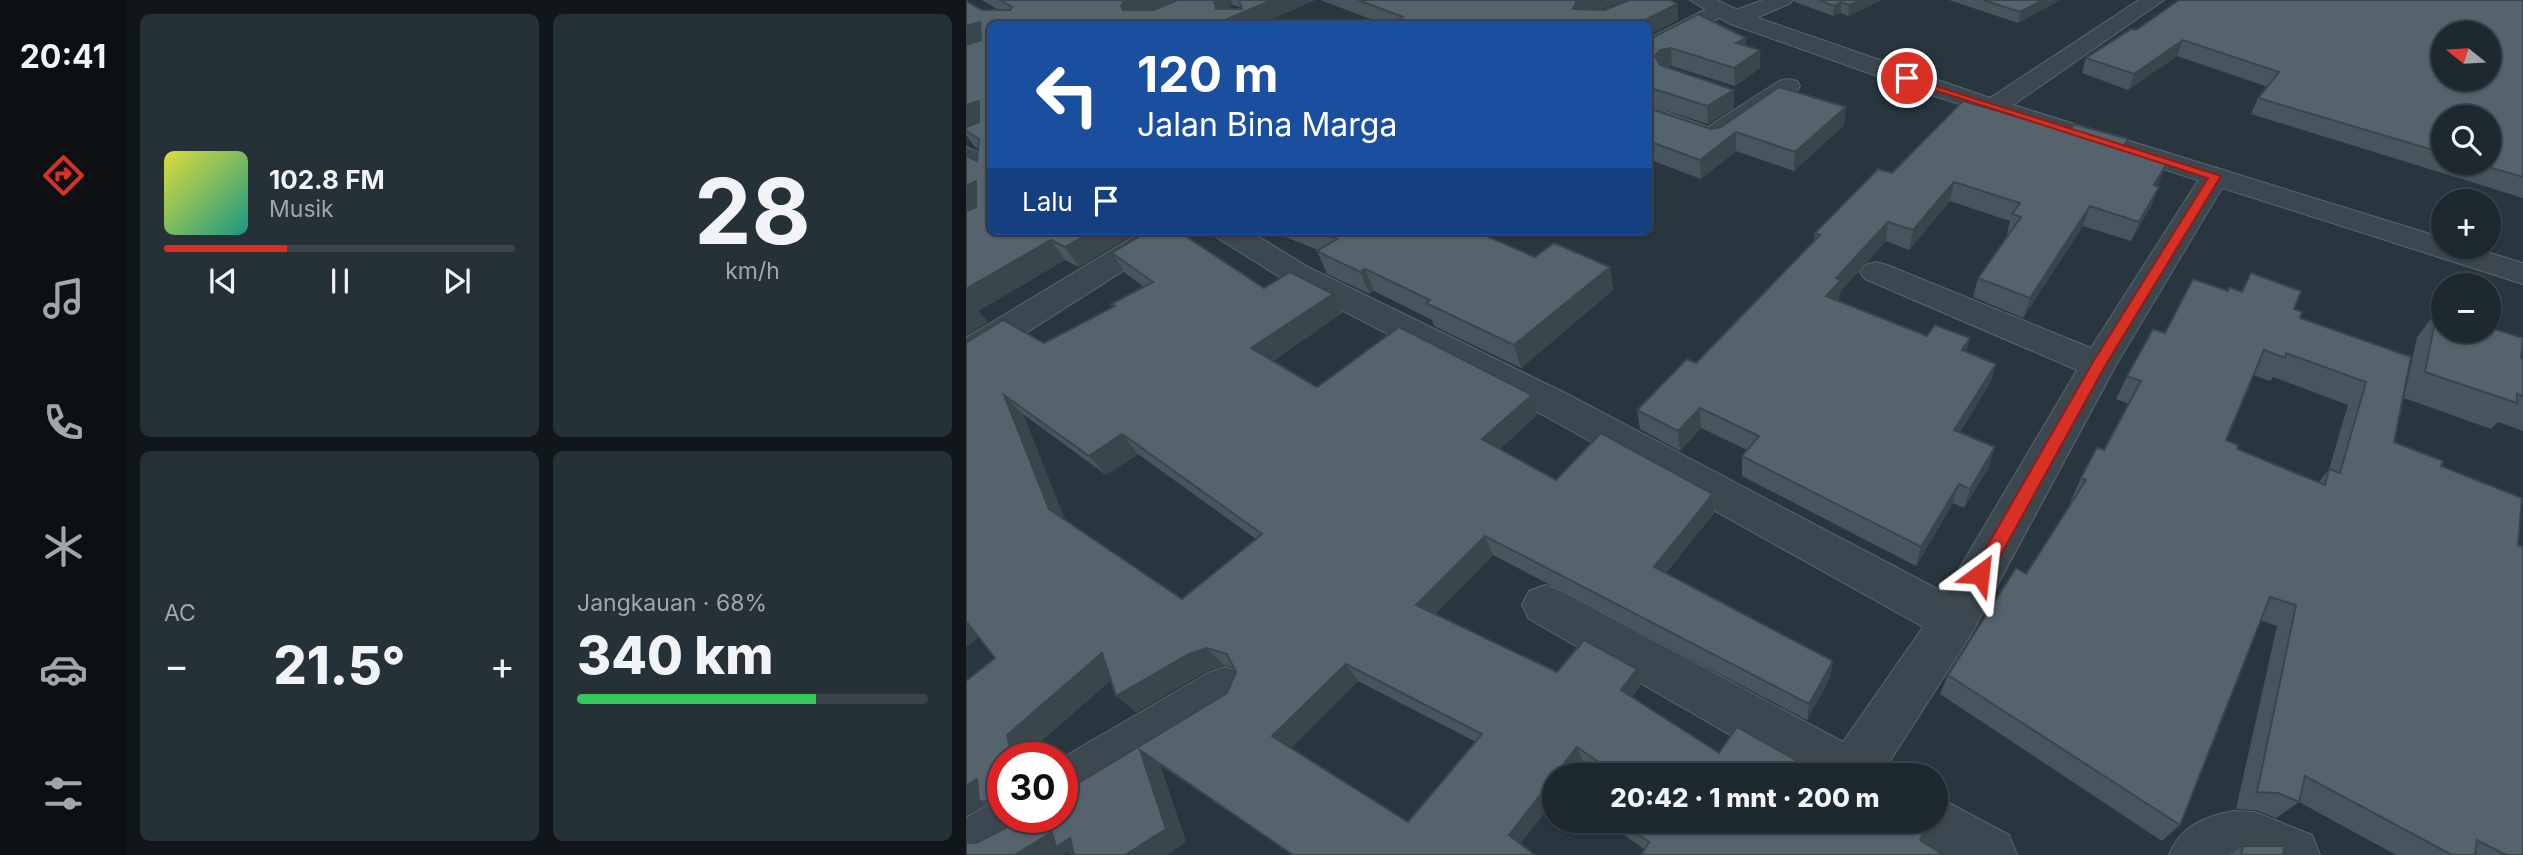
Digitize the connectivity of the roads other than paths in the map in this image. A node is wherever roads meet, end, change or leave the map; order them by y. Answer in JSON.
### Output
{"nodes":[{"id":1,"x":1782,"y":0,"type":"edge"},
{"id":2,"x":2152,"y":0,"type":"edge"},
{"id":3,"x":1718,"y":9,"type":"edge"},
{"id":4,"x":1652,"y":47,"type":"edge"},
{"id":5,"x":1788,"y":86,"type":"dead end"},
{"id":6,"x":1734,"y":96,"type":"dead end"},
{"id":7,"x":1759,"y":104,"type":"junction"},
{"id":8,"x":1993,"y":107,"type":"junction"},
{"id":9,"x":1652,"y":115,"type":"edge"},
{"id":10,"x":970,"y":143,"type":"edge"},
{"id":11,"x":987,"y":165,"type":"edge"},
{"id":12,"x":2215,"y":176,"type":"junction"},
{"id":13,"x":1159,"y":235,"type":"edge"},
{"id":14,"x":1234,"y":235,"type":"edge"},
{"id":15,"x":1876,"y":272,"type":"dead end"},
{"id":16,"x":2523,"y":274,"type":"edge"},
{"id":17,"x":966,"y":354,"type":"edge"},
{"id":18,"x":2098,"y":365,"type":"junction"},
{"id":19,"x":1545,"y":605,"type":"dead end"},
{"id":20,"x":1954,"y":621,"type":"junction"},
{"id":21,"x":1225,"y":690,"type":"edge"},
{"id":22,"x":1829,"y":763,"type":"edge"},
{"id":23,"x":1859,"y":763,"type":"edge"},
{"id":24,"x":1078,"y":778,"type":"edge"},
{"id":25,"x":1948,"y":831,"type":"edge"},
{"id":26,"x":992,"y":833,"type":"edge"},
{"id":27,"x":966,"y":849,"type":"edge"},
{"id":28,"x":1989,"y":855,"type":"edge"},
{"id":29,"x":2197,"y":855,"type":"edge"},
{"id":30,"x":2292,"y":855,"type":"edge"}],
"edges":[{"from":1,"to":3,"type":"street"},
{"from":2,"to":8,"type":"street"},
{"from":3,"to":4,"type":"street"},
{"from":3,"to":8,"type":"street"},
{"from":5,"to":7,"type":"street"},
{"from":6,"to":7,"type":"street"},
{"from":7,"to":9,"type":"street"},
{"from":8,"to":12,"type":"street"},
{"from":10,"to":11,"type":"street"},
{"from":12,"to":16,"type":"street"},
{"from":12,"to":18,"type":"street"},
{"from":13,"to":17,"type":"street"},
{"from":14,"to":20,"type":"street"},
{"from":15,"to":18,"type":"street"},
{"from":18,"to":20,"type":"street"},
{"from":19,"to":22,"type":"street"},
{"from":20,"to":23,"type":"street"},
{"from":21,"to":24,"type":"street"},
{"from":25,"to":28,"type":"street"},
{"from":26,"to":27,"type":"street"},
{"from":29,"to":30,"type":"street"}]}
